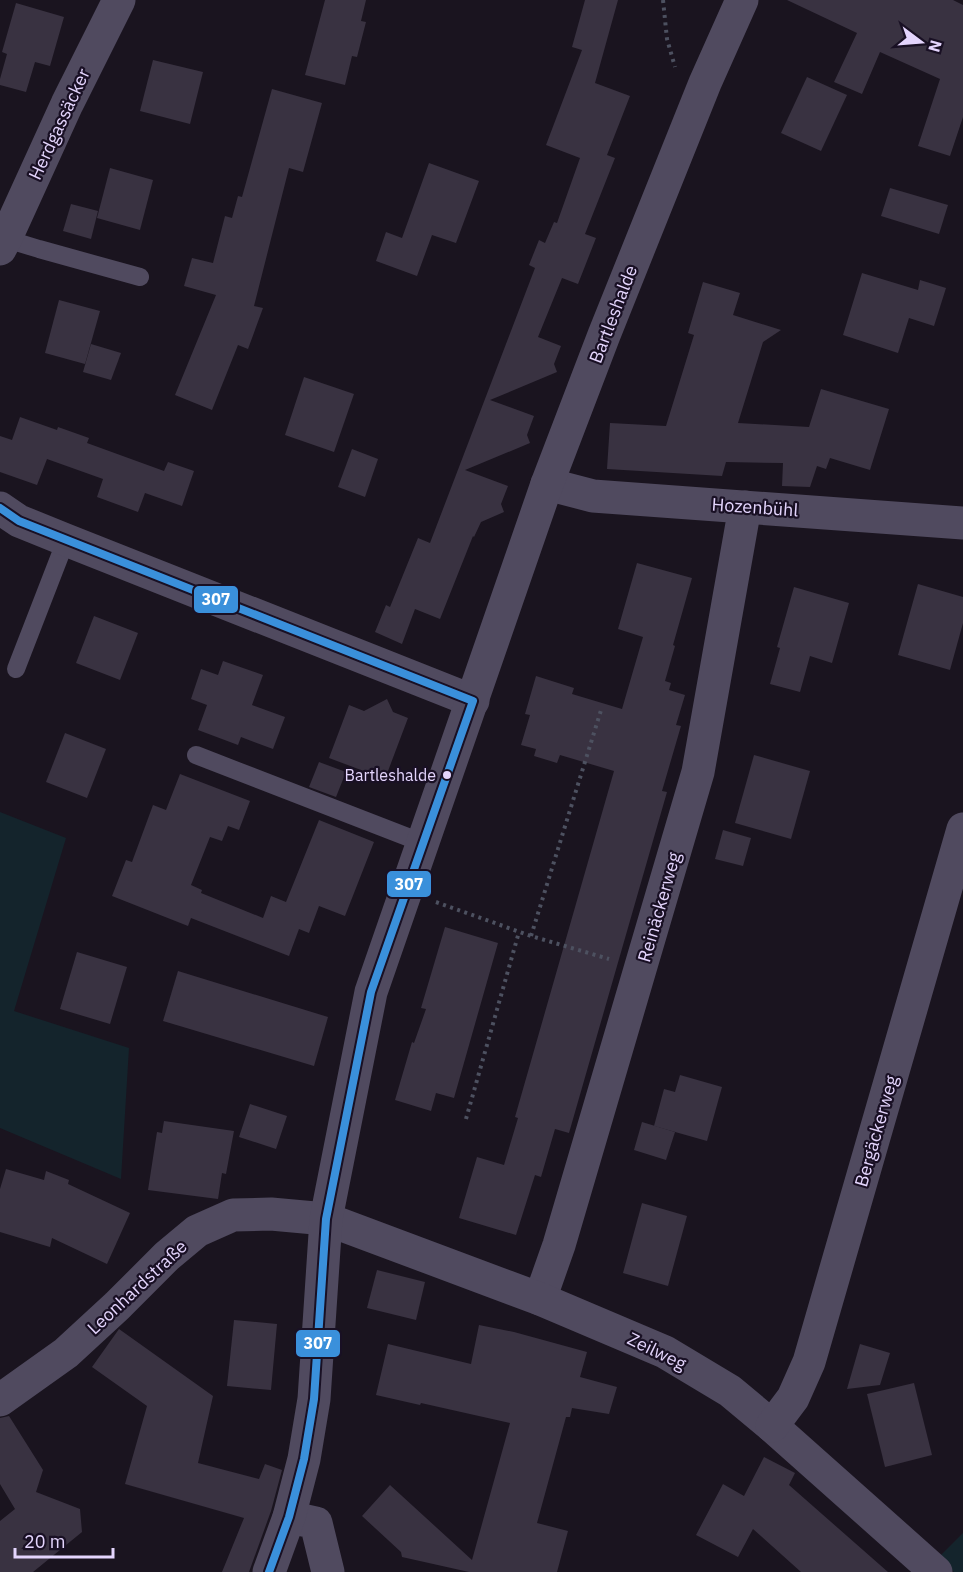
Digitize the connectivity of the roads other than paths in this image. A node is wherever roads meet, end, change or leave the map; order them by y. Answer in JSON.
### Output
{"nodes":[{"id":1,"x":119,"y":0,"type":"edge"},
{"id":2,"x":742,"y":0,"type":"edge"},
{"id":3,"x":2,"y":241,"type":"edge"},
{"id":4,"x":140,"y":277,"type":"dead end"},
{"id":5,"x":547,"y":484,"type":"junction"},
{"id":6,"x":745,"y":507,"type":"junction"},
{"id":7,"x":0,"y":508,"type":"edge"},
{"id":8,"x":963,"y":523,"type":"edge"},
{"id":9,"x":66,"y":540,"type":"junction"},
{"id":10,"x":16,"y":669,"type":"dead end"},
{"id":11,"x":473,"y":701,"type":"junction"},
{"id":12,"x":196,"y":755,"type":"dead end"},
{"id":13,"x":963,"y":829,"type":"edge"},
{"id":14,"x":423,"y":843,"type":"junction"},
{"id":15,"x":326,"y":1219,"type":"junction"},
{"id":16,"x":540,"y":1299,"type":"junction"},
{"id":17,"x":0,"y":1400,"type":"edge"},
{"id":18,"x":772,"y":1425,"type":"junction"},
{"id":19,"x":290,"y":1517,"type":"junction"},
{"id":20,"x":269,"y":1572,"type":"edge"},
{"id":21,"x":328,"y":1572,"type":"edge"},
{"id":22,"x":936,"y":1572,"type":"edge"}],
"edges":[{"from":1,"to":3,"type":"street","name":"Herdgassäcker"},
{"from":2,"to":5,"type":"street","name":"Bartleshalde"},
{"from":3,"to":4,"type":"lane"},
{"from":5,"to":6,"type":"street","name":"Hozenbühl"},
{"from":5,"to":11,"type":"street","name":"Bartleshalde"},
{"from":6,"to":8,"type":"street","name":"Hozenbühl"},
{"from":6,"to":16,"type":"street","name":"Reinäckerweg"},
{"from":7,"to":9,"type":"street"},
{"from":9,"to":10,"type":"lane"},
{"from":9,"to":11,"type":"street"},
{"from":11,"to":14,"type":"street","name":"Bartleshalde"},
{"from":12,"to":14,"type":"lane"},
{"from":13,"to":18,"type":"street","name":"Bergäckerweg"},
{"from":14,"to":15,"type":"street","name":"Bartleshalde"},
{"from":15,"to":16,"type":"street","name":"Zeilweg"},
{"from":15,"to":17,"type":"street","name":"Leonhardstraße"},
{"from":15,"to":19,"type":"street","name":"Bartleshalde"},
{"from":16,"to":18,"type":"street","name":"Zeilweg"},
{"from":18,"to":22,"type":"street","name":"Zeilweg"},
{"from":19,"to":20,"type":"street","name":"Bartleshalde"},
{"from":19,"to":21,"type":"street"}]}
